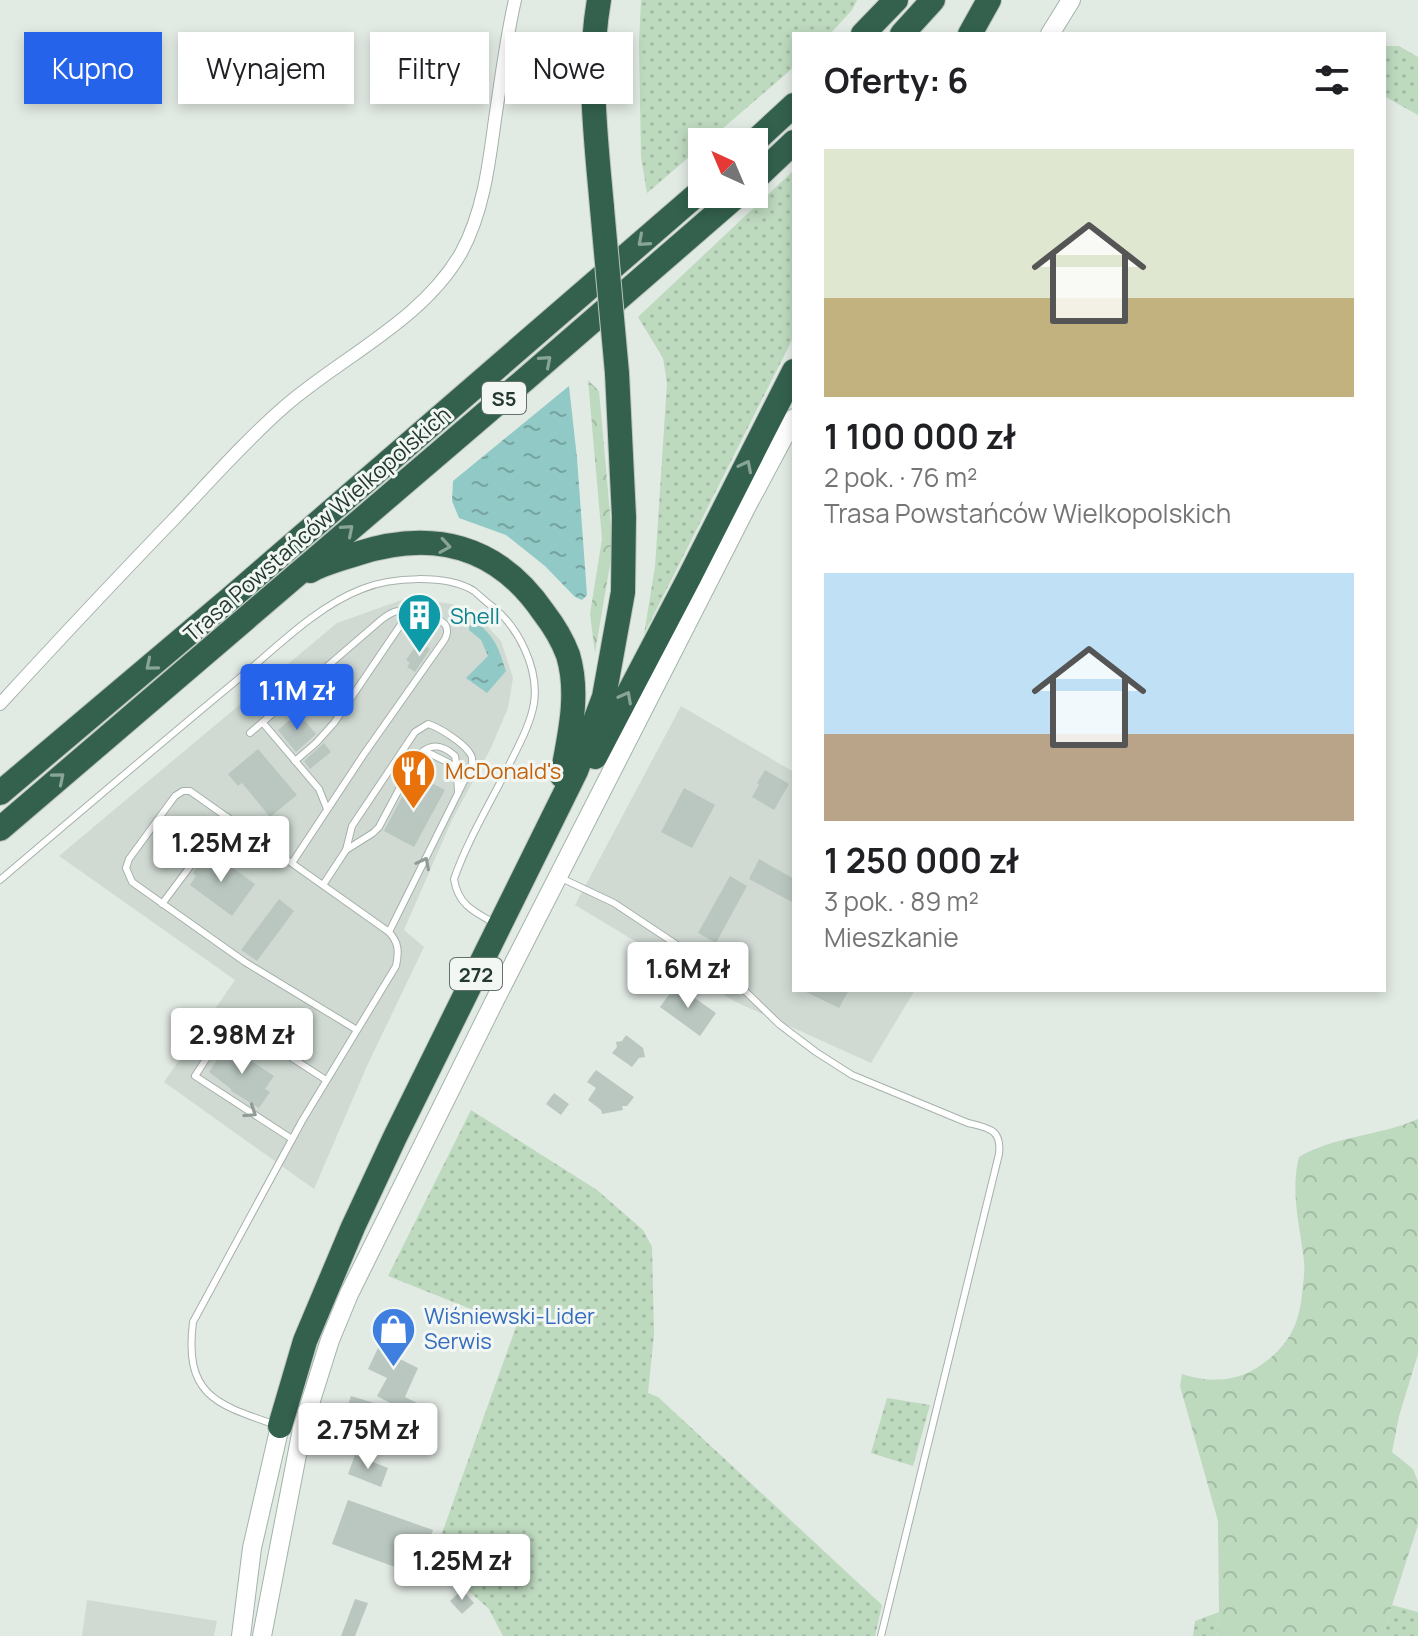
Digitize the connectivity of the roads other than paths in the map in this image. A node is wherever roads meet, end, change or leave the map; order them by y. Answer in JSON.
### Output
{"nodes":[{"id":1,"x":515,"y":0,"type":"edge"},
{"id":2,"x":599,"y":0,"type":"edge"},
{"id":3,"x":870,"y":0,"type":"edge"},
{"id":4,"x":896,"y":0,"type":"edge"},
{"id":5,"x":933,"y":0,"type":"edge"},
{"id":6,"x":989,"y":0,"type":"edge"},
{"id":7,"x":1071,"y":0,"type":"edge"},
{"id":8,"x":848,"y":32,"type":"edge"},
{"id":9,"x":865,"y":32,"type":"edge"},
{"id":10,"x":904,"y":32,"type":"edge"},
{"id":11,"x":971,"y":32,"type":"edge"},
{"id":12,"x":1051,"y":32,"type":"edge"},
{"id":13,"x":792,"y":107,"type":"edge"},
{"id":14,"x":768,"y":129,"type":"edge"},
{"id":15,"x":792,"y":144,"type":"edge"},
{"id":16,"x":768,"y":167,"type":"edge"},
{"id":17,"x":688,"y":202,"type":"edge"},
{"id":18,"x":723,"y":208,"type":"edge"},
{"id":19,"x":792,"y":375,"type":"edge"},
{"id":20,"x":792,"y":422,"type":"edge"},
{"id":21,"x":268,"y":600,"type":"junction"},
{"id":22,"x":410,"y":611,"type":"junction"},
{"id":23,"x":0,"y":704,"type":"edge"},
{"id":24,"x":263,"y":723,"type":"junction"},
{"id":25,"x":250,"y":733,"type":"dead end"},
{"id":26,"x":295,"y":761,"type":"junction"},
{"id":27,"x":0,"y":793,"type":"edge"},
{"id":28,"x":458,"y":796,"type":"junction"},
{"id":29,"x":327,"y":809,"type":"junction"},
{"id":30,"x":556,"y":810,"type":"junction"},
{"id":31,"x":227,"y":817,"type":"junction"},
{"id":32,"x":0,"y":829,"type":"edge"},
{"id":33,"x":346,"y":850,"type":"junction"},
{"id":34,"x":292,"y":863,"type":"junction"},
{"id":35,"x":558,"y":877,"type":"junction"},
{"id":36,"x":0,"y":880,"type":"edge"},
{"id":37,"x":323,"y":885,"type":"junction"},
{"id":38,"x":162,"y":904,"type":"junction"},
{"id":39,"x":499,"y":926,"type":"junction"},
{"id":40,"x":389,"y":932,"type":"junction"},
{"id":41,"x":357,"y":1030,"type":"junction"},
{"id":42,"x":326,"y":1080,"type":"junction"},
{"id":43,"x":292,"y":1139,"type":"junction"},
{"id":44,"x":280,"y":1426,"type":"junction"},
{"id":45,"x":241,"y":1636,"type":"edge"},
{"id":46,"x":262,"y":1636,"type":"edge"},
{"id":47,"x":881,"y":1636,"type":"edge"}],
"edges":[{"from":1,"to":23,"type":"street"},
{"from":2,"to":30,"type":"highway","bridge":true},
{"from":3,"to":8,"type":"highway"},
{"from":4,"to":9,"type":"highway"},
{"from":5,"to":10,"type":"highway"},
{"from":6,"to":11,"type":"highway"},
{"from":7,"to":12,"type":"street"},
{"from":13,"to":14,"type":"highway"},
{"from":15,"to":16,"type":"highway"},
{"from":17,"to":27,"type":"highway","name":"Trasa Powstańców Wielkopolskich","number":"S5","one_way":true},
{"from":21,"to":18,"type":"highway","name":"Trasa Powstańców Wielkopolskich","number":"S5","one_way":true},
{"from":30,"to":19,"type":"highway","one_way":true},
{"from":20,"to":35,"type":"street"},
{"from":21,"to":30,"type":"highway","one_way":true},
{"from":32,"to":21,"type":"highway","name":"Trasa Powstańców Wielkopolskich","number":"S5","one_way":true},
{"from":22,"to":24,"type":"lane"},
{"from":22,"to":26,"type":"lane"},
{"from":22,"to":29,"type":"lane"},
{"from":24,"to":25,"type":"lane"},
{"from":24,"to":26,"type":"lane"},
{"from":26,"to":29,"type":"lane"},
{"from":28,"to":33,"type":"lane"},
{"from":28,"to":33,"type":"lane"},
{"from":40,"to":28,"type":"lane","one_way":true},
{"from":29,"to":34,"type":"lane"},
{"from":30,"to":39,"type":"highway","number":"272"},
{"from":31,"to":34,"type":"lane"},
{"from":31,"to":38,"type":"lane"},
{"from":31,"to":38,"type":"lane"},
{"from":33,"to":37,"type":"lane"},
{"from":34,"to":37,"type":"lane"},
{"from":35,"to":46,"type":"street"},
{"from":35,"to":47,"type":"lane"},
{"from":36,"to":39,"type":"lane"},
{"from":37,"to":40,"type":"lane"},
{"from":38,"to":41,"type":"lane"},
{"from":39,"to":44,"type":"highway","number":"272"},
{"from":40,"to":41,"type":"lane"},
{"from":41,"to":42,"type":"lane"},
{"from":42,"to":43,"type":"lane"},
{"from":42,"to":43,"type":"lane","one_way":true},
{"from":43,"to":44,"type":"lane"},
{"from":44,"to":45,"type":"street","number":"272"}]}
